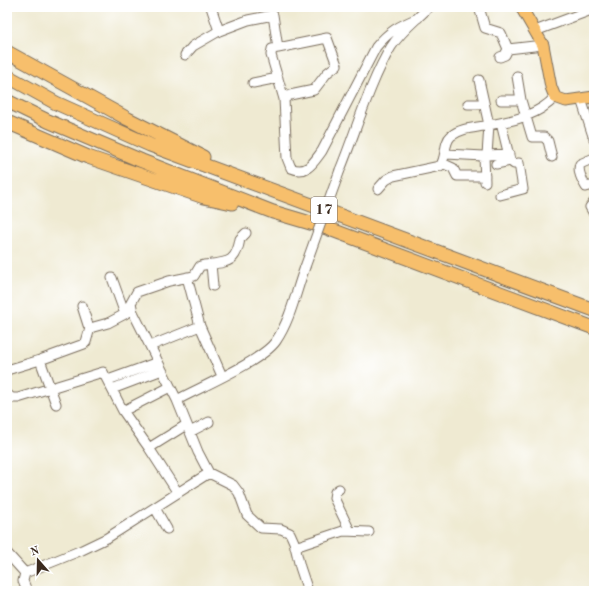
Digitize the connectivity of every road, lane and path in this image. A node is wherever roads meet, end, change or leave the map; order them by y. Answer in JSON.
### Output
{"nodes":[{"id":1,"x":212,"y":7,"type":"edge"},
{"id":2,"x":429,"y":7,"type":"edge"},
{"id":3,"x":479,"y":7,"type":"edge"},
{"id":4,"x":521,"y":7,"type":"edge"},
{"id":5,"x":594,"y":9,"type":"edge"},
{"id":6,"x":418,"y":18,"type":"junction"},
{"id":7,"x":220,"y":31,"type":"junction"},
{"id":8,"x":535,"y":31,"type":"junction"},
{"id":9,"x":543,"y":45,"type":"junction"},
{"id":10,"x":278,"y":48,"type":"junction"},
{"id":11,"x":508,"y":49,"type":"junction"},
{"id":12,"x":7,"y":52,"type":"edge"},
{"id":13,"x":185,"y":55,"type":"dead end"},
{"id":14,"x":500,"y":57,"type":"dead end"},
{"id":15,"x":7,"y":76,"type":"edge"},
{"id":16,"x":517,"y":76,"type":"dead end"},
{"id":17,"x":278,"y":78,"type":"junction"},
{"id":18,"x":479,"y":80,"type":"dead end"},
{"id":19,"x":253,"y":83,"type":"dead end"},
{"id":20,"x":555,"y":97,"type":"junction"},
{"id":21,"x":594,"y":97,"type":"edge"},
{"id":22,"x":284,"y":99,"type":"junction"},
{"id":23,"x":581,"y":99,"type":"junction"},
{"id":24,"x":501,"y":100,"type":"dead end"},
{"id":25,"x":521,"y":100,"type":"junction"},
{"id":26,"x":7,"y":101,"type":"edge"},
{"id":27,"x":468,"y":104,"type":"dead end"},
{"id":28,"x":484,"y":104,"type":"junction"},
{"id":29,"x":525,"y":116,"type":"junction"},
{"id":30,"x":7,"y":122,"type":"edge"},
{"id":31,"x":501,"y":123,"type":"junction"},
{"id":32,"x":489,"y":126,"type":"junction"},
{"id":33,"x":594,"y":139,"type":"edge"},
{"id":34,"x":552,"y":157,"type":"dead end"},
{"id":35,"x":444,"y":158,"type":"junction"},
{"id":36,"x":510,"y":158,"type":"junction"},
{"id":37,"x":594,"y":158,"type":"edge"},
{"id":38,"x":496,"y":164,"type":"dead end"},
{"id":39,"x":256,"y":184,"type":"junction"},
{"id":40,"x":594,"y":185,"type":"edge"},
{"id":41,"x":378,"y":189,"type":"dead end"},
{"id":42,"x":500,"y":195,"type":"dead end"},
{"id":43,"x":594,"y":202,"type":"edge"},
{"id":44,"x":273,"y":212,"type":"junction"},
{"id":45,"x":594,"y":214,"type":"edge"},
{"id":46,"x":246,"y":233,"type":"dead end"},
{"id":47,"x":211,"y":264,"type":"junction"},
{"id":48,"x":187,"y":277,"type":"junction"},
{"id":49,"x":112,"y":278,"type":"dead end"},
{"id":50,"x":213,"y":286,"type":"dead end"},
{"id":51,"x":131,"y":303,"type":"junction"},
{"id":52,"x":82,"y":306,"type":"dead end"},
{"id":53,"x":594,"y":310,"type":"edge"},
{"id":54,"x":125,"y":314,"type":"junction"},
{"id":55,"x":200,"y":326,"type":"junction"},
{"id":56,"x":90,"y":328,"type":"junction"},
{"id":57,"x":594,"y":328,"type":"edge"},
{"id":58,"x":150,"y":346,"type":"junction"},
{"id":59,"x":40,"y":360,"type":"junction"},
{"id":60,"x":160,"y":366,"type":"junction"},
{"id":61,"x":7,"y":370,"type":"edge"},
{"id":62,"x":222,"y":376,"type":"junction"},
{"id":63,"x":108,"y":380,"type":"junction"},
{"id":64,"x":170,"y":387,"type":"junction"},
{"id":65,"x":49,"y":388,"type":"junction"},
{"id":66,"x":112,"y":389,"type":"junction"},
{"id":67,"x":7,"y":394,"type":"edge"},
{"id":68,"x":176,"y":400,"type":"junction"},
{"id":69,"x":56,"y":404,"type":"dead end"},
{"id":70,"x":123,"y":411,"type":"junction"},
{"id":71,"x":209,"y":422,"type":"dead end"},
{"id":72,"x":188,"y":428,"type":"junction"},
{"id":73,"x":149,"y":448,"type":"junction"},
{"id":74,"x":209,"y":473,"type":"junction"},
{"id":75,"x":340,"y":489,"type":"dead end"},
{"id":76,"x":178,"y":493,"type":"junction"},
{"id":77,"x":155,"y":508,"type":"junction"},
{"id":78,"x":166,"y":529,"type":"dead end"},
{"id":79,"x":350,"y":531,"type":"junction"},
{"id":80,"x":369,"y":532,"type":"dead end"},
{"id":81,"x":295,"y":547,"type":"junction"},
{"id":82,"x":7,"y":553,"type":"edge"},
{"id":83,"x":25,"y":573,"type":"junction"},
{"id":84,"x":27,"y":591,"type":"edge"},
{"id":85,"x":308,"y":591,"type":"edge"}],
"edges":[{"from":1,"to":7,"type":"street"},
{"from":2,"to":6,"type":"street"},
{"from":3,"to":11,"type":"street"},
{"from":4,"to":8,"type":"main road"},
{"from":5,"to":8,"type":"street"},
{"from":6,"to":22,"type":"street"},
{"from":6,"to":62,"type":"street","bridge":true},
{"from":7,"to":10,"type":"street"},
{"from":7,"to":13,"type":"street"},
{"from":8,"to":9,"type":"main road"},
{"from":9,"to":11,"type":"street"},
{"from":9,"to":20,"type":"main road"},
{"from":10,"to":17,"type":"street"},
{"from":10,"to":22,"type":"street"},
{"from":11,"to":14,"type":"street"},
{"from":12,"to":39,"type":"highway"},
{"from":15,"to":39,"type":"highway","number":"17"},
{"from":16,"to":25,"type":"street"},
{"from":17,"to":19,"type":"street"},
{"from":17,"to":22,"type":"street"},
{"from":18,"to":28,"type":"street"},
{"from":20,"to":23,"type":"main road"},
{"from":20,"to":29,"type":"street"},
{"from":21,"to":23,"type":"main road"},
{"from":23,"to":33,"type":"street"},
{"from":24,"to":25,"type":"street"},
{"from":25,"to":29,"type":"street"},
{"from":26,"to":44,"type":"highway","number":"17"},
{"from":27,"to":28,"type":"street"},
{"from":28,"to":32,"type":"street"},
{"from":29,"to":31,"type":"street"},
{"from":29,"to":34,"type":"street"},
{"from":30,"to":44,"type":"highway"},
{"from":31,"to":32,"type":"street"},
{"from":31,"to":36,"type":"street"},
{"from":32,"to":35,"type":"street"},
{"from":32,"to":36,"type":"street"},
{"from":35,"to":35,"type":"street"},
{"from":35,"to":41,"type":"street"},
{"from":36,"to":38,"type":"street"},
{"from":36,"to":42,"type":"street"},
{"from":37,"to":40,"type":"street"},
{"from":39,"to":53,"type":"highway","number":"17"},
{"from":43,"to":45,"type":"street"},
{"from":44,"to":57,"type":"highway","number":"17"},
{"from":46,"to":47,"type":"street"},
{"from":47,"to":48,"type":"street"},
{"from":47,"to":50,"type":"street"},
{"from":48,"to":51,"type":"street"},
{"from":48,"to":55,"type":"street"},
{"from":49,"to":54,"type":"street"},
{"from":51,"to":54,"type":"street"},
{"from":51,"to":58,"type":"street"},
{"from":52,"to":56,"type":"street"},
{"from":54,"to":56,"type":"street"},
{"from":55,"to":58,"type":"street"},
{"from":55,"to":62,"type":"street"},
{"from":56,"to":59,"type":"street"},
{"from":58,"to":60,"type":"street"},
{"from":59,"to":61,"type":"street"},
{"from":59,"to":65,"type":"street"},
{"from":60,"to":63,"type":"street"},
{"from":60,"to":64,"type":"street"},
{"from":60,"to":66,"type":"street"},
{"from":62,"to":68,"type":"street"},
{"from":63,"to":65,"type":"street"},
{"from":63,"to":66,"type":"street"},
{"from":64,"to":68,"type":"street"},
{"from":64,"to":70,"type":"street"},
{"from":65,"to":67,"type":"street"},
{"from":65,"to":69,"type":"street"},
{"from":66,"to":70,"type":"street"},
{"from":68,"to":72,"type":"street"},
{"from":70,"to":73,"type":"street"},
{"from":71,"to":72,"type":"street"},
{"from":72,"to":73,"type":"street"},
{"from":72,"to":74,"type":"street"},
{"from":73,"to":76,"type":"street"},
{"from":74,"to":76,"type":"street"},
{"from":74,"to":81,"type":"street"},
{"from":75,"to":79,"type":"street"},
{"from":76,"to":77,"type":"street"},
{"from":77,"to":78,"type":"street"},
{"from":77,"to":83,"type":"street"},
{"from":79,"to":80,"type":"street"},
{"from":79,"to":81,"type":"street"},
{"from":81,"to":85,"type":"street"},
{"from":82,"to":83,"type":"street"},
{"from":83,"to":84,"type":"street"}]}
